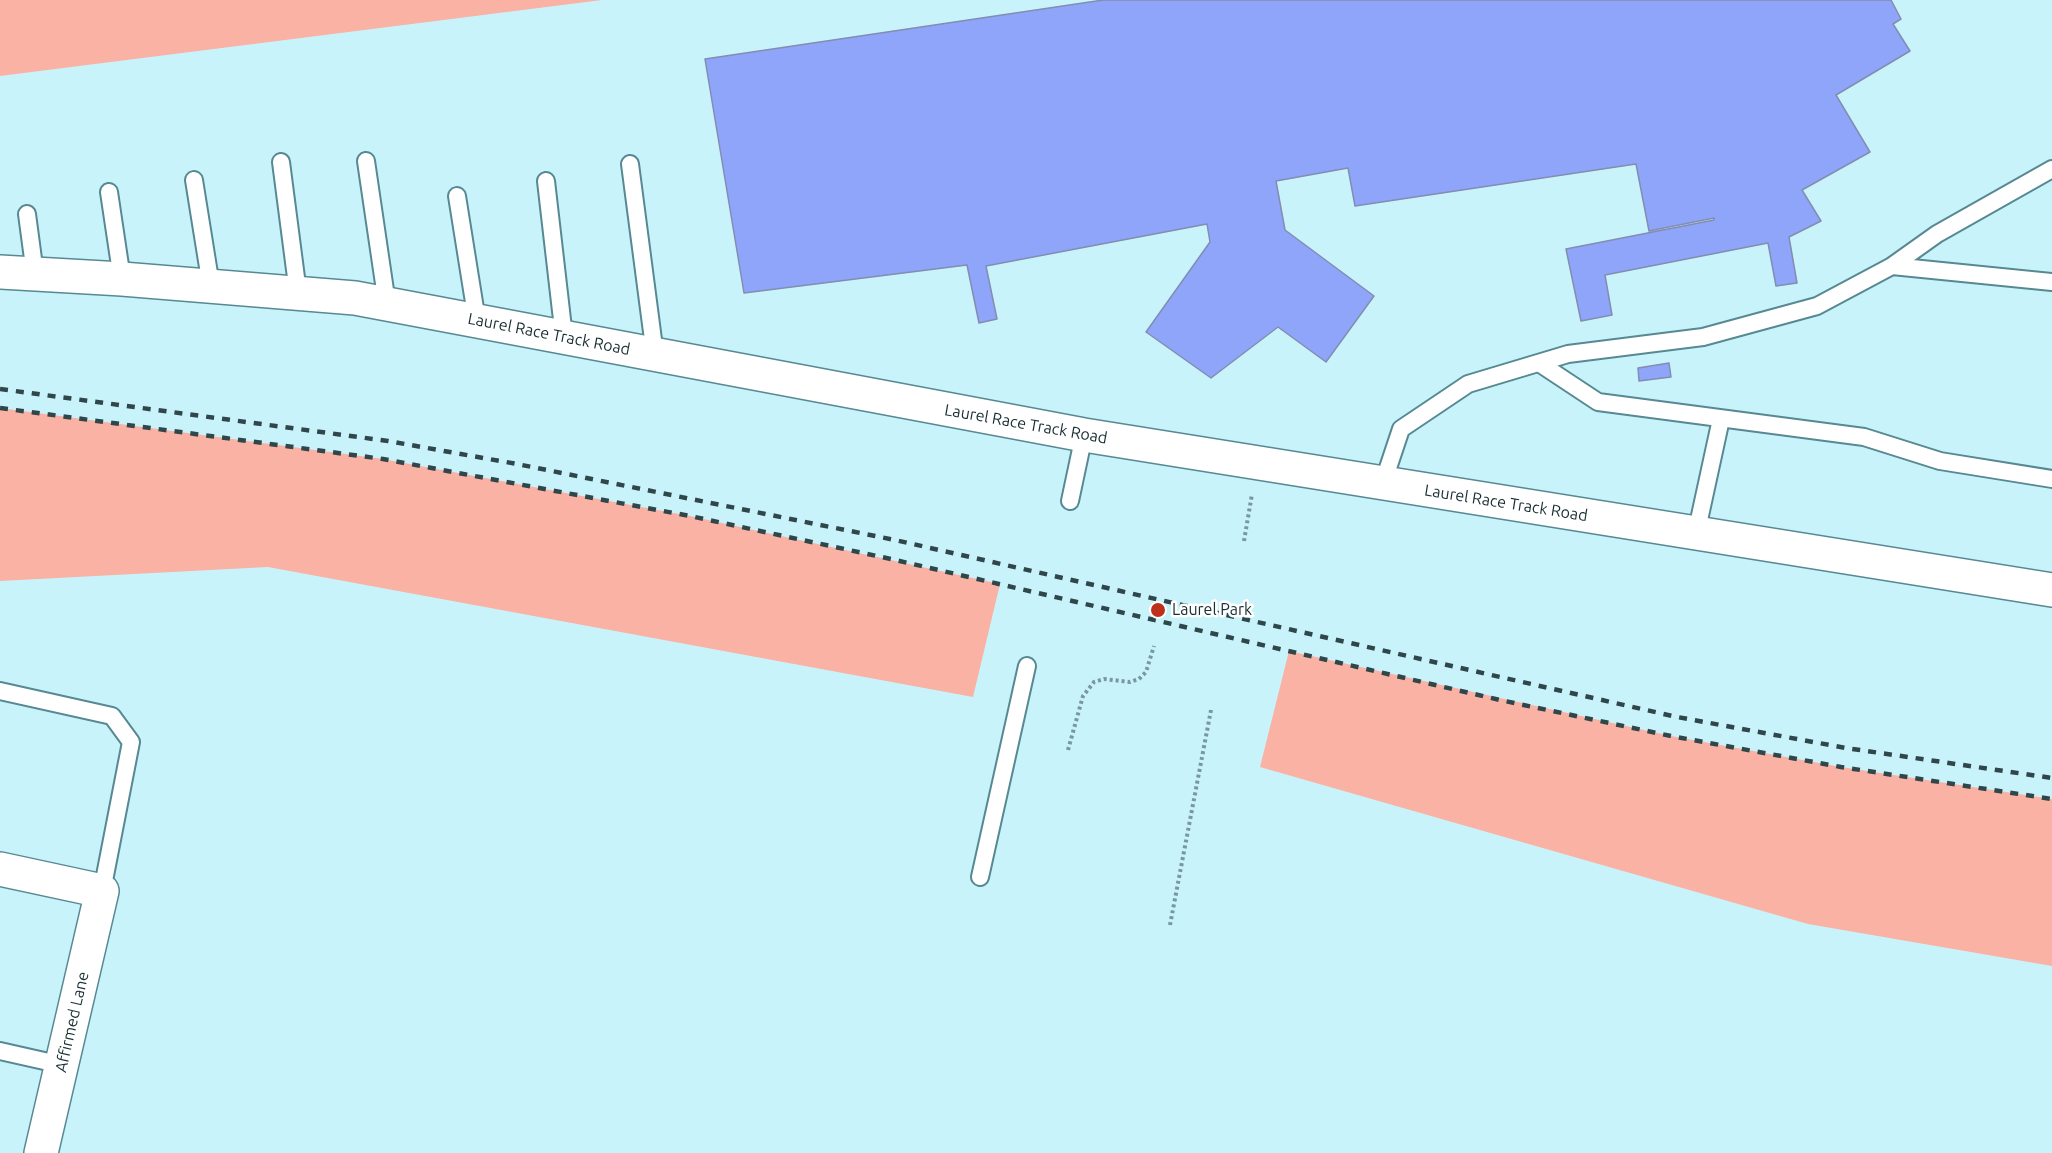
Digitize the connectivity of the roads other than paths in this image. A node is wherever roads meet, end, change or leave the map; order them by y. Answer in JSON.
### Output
{"nodes":[{"id":1,"x":366,"y":160,"type":"dead end"},
{"id":2,"x":281,"y":162,"type":"dead end"},
{"id":3,"x":630,"y":164,"type":"dead end"},
{"id":4,"x":2052,"y":169,"type":"edge"},
{"id":5,"x":194,"y":180,"type":"dead end"},
{"id":6,"x":546,"y":181,"type":"dead end"},
{"id":7,"x":109,"y":192,"type":"dead end"},
{"id":8,"x":458,"y":196,"type":"dead end"},
{"id":9,"x":27,"y":214,"type":"dead end"},
{"id":10,"x":1892,"y":266,"type":"junction"},
{"id":11,"x":0,"y":272,"type":"edge"},
{"id":12,"x":35,"y":274,"type":"junction"},
{"id":13,"x":122,"y":279,"type":"junction"},
{"id":14,"x":2052,"y":282,"type":"edge"},
{"id":15,"x":211,"y":285,"type":"junction"},
{"id":16,"x":298,"y":293,"type":"junction"},
{"id":17,"x":387,"y":304,"type":"junction"},
{"id":18,"x":477,"y":321,"type":"junction"},
{"id":19,"x":564,"y":337,"type":"junction"},
{"id":20,"x":656,"y":355,"type":"junction"},
{"id":21,"x":1539,"y":363,"type":"junction"},
{"id":22,"x":1721,"y":419,"type":"junction"},
{"id":23,"x":1084,"y":435,"type":"junction"},
{"id":24,"x":2052,"y":479,"type":"edge"},
{"id":25,"x":1383,"y":483,"type":"junction"},
{"id":26,"x":1070,"y":501,"type":"dead end"},
{"id":27,"x":1696,"y":534,"type":"junction"},
{"id":28,"x":2052,"y":590,"type":"edge"},
{"id":29,"x":1027,"y":666,"type":"dead end"},
{"id":30,"x":0,"y":691,"type":"edge"},
{"id":31,"x":0,"y":869,"type":"edge"},
{"id":32,"x":980,"y":878,"type":"dead end"},
{"id":33,"x":102,"y":891,"type":"junction"},
{"id":34,"x":0,"y":1051,"type":"edge"},
{"id":35,"x":62,"y":1065,"type":"junction"},
{"id":36,"x":41,"y":1153,"type":"edge"}],
"edges":[{"from":1,"to":17,"type":"lane"},
{"from":2,"to":16,"type":"lane"},
{"from":3,"to":20,"type":"lane"},
{"from":4,"to":10,"type":"lane"},
{"from":5,"to":15,"type":"lane"},
{"from":6,"to":19,"type":"lane"},
{"from":7,"to":13,"type":"lane"},
{"from":8,"to":18,"type":"lane"},
{"from":9,"to":12,"type":"lane"},
{"from":10,"to":14,"type":"lane"},
{"from":10,"to":21,"type":"lane"},
{"from":11,"to":12,"type":"street","name":"Laurel Race Track Road"},
{"from":12,"to":13,"type":"street","name":"Laurel Race Track Road"},
{"from":13,"to":15,"type":"street","name":"Laurel Race Track Road"},
{"from":15,"to":16,"type":"street","name":"Laurel Race Track Road"},
{"from":16,"to":17,"type":"street","name":"Laurel Race Track Road"},
{"from":17,"to":18,"type":"street","name":"Laurel Race Track Road"},
{"from":18,"to":19,"type":"street","name":"Laurel Race Track Road"},
{"from":19,"to":20,"type":"street","name":"Laurel Race Track Road"},
{"from":20,"to":23,"type":"street","name":"Laurel Race Track Road"},
{"from":21,"to":22,"type":"lane"},
{"from":21,"to":25,"type":"lane"},
{"from":22,"to":24,"type":"lane"},
{"from":22,"to":27,"type":"lane"},
{"from":23,"to":25,"type":"street","name":"Laurel Race Track Road"},
{"from":23,"to":26,"type":"lane"},
{"from":25,"to":27,"type":"street","name":"Laurel Race Track Road"},
{"from":27,"to":28,"type":"street","name":"Laurel Race Track Road"},
{"from":29,"to":32,"type":"lane"},
{"from":30,"to":33,"type":"lane"},
{"from":31,"to":33,"type":"street"},
{"from":33,"to":35,"type":"street","name":"Affirmed Lane"},
{"from":34,"to":35,"type":"lane"},
{"from":35,"to":36,"type":"street","name":"Affirmed Lane"}]}
